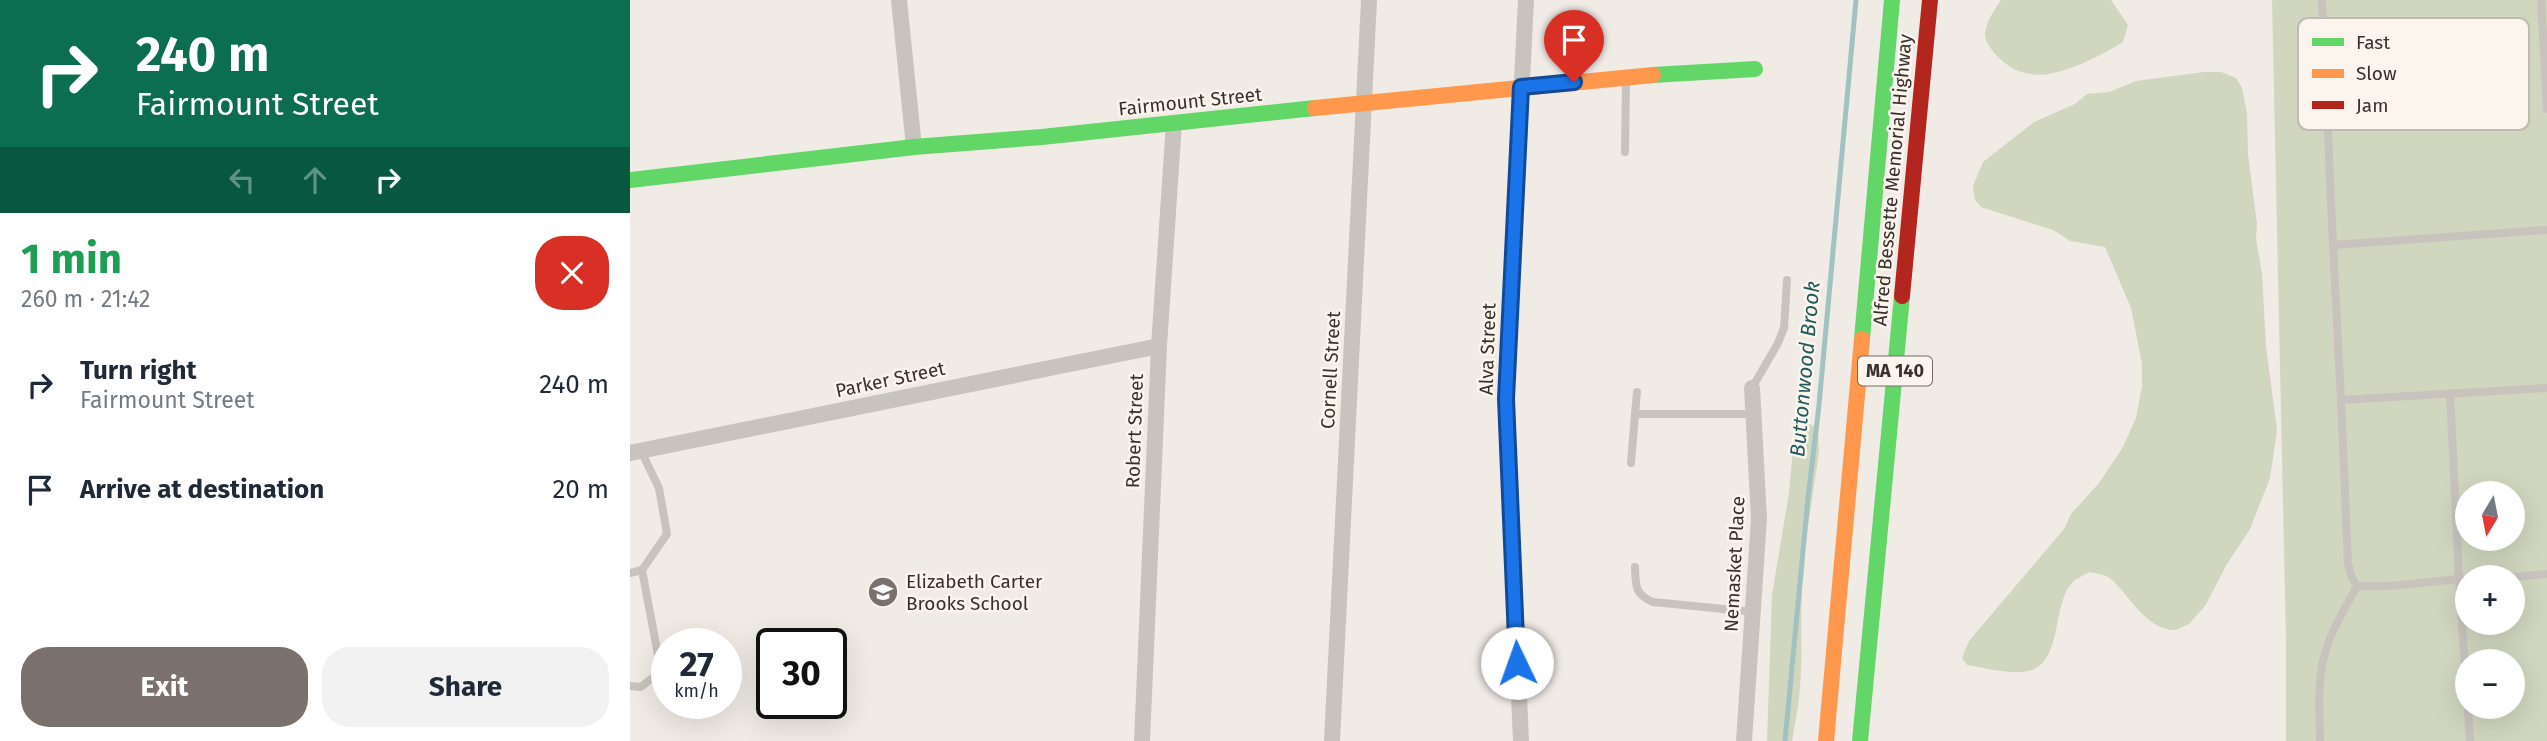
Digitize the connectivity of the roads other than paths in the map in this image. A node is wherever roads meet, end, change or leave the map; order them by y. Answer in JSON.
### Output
{"nodes":[{"id":1,"x":899,"y":0,"type":"edge"},
{"id":2,"x":1369,"y":0,"type":"edge"},
{"id":3,"x":1526,"y":0,"type":"edge"},
{"id":4,"x":1892,"y":0,"type":"edge"},
{"id":5,"x":1930,"y":0,"type":"edge"},
{"id":6,"x":2322,"y":0,"type":"edge"},
{"id":7,"x":2541,"y":0,"type":"edge"},
{"id":8,"x":2323,"y":18,"type":"edge"},
{"id":9,"x":1755,"y":69,"type":"dead end"},
{"id":10,"x":1626,"y":78,"type":"junction"},
{"id":11,"x":1521,"y":87,"type":"junction"},
{"id":12,"x":1364,"y":105,"type":"junction"},
{"id":13,"x":2547,"y":109,"type":"edge"},
{"id":14,"x":1174,"y":122,"type":"junction"},
{"id":15,"x":2328,"y":130,"type":"edge"},
{"id":16,"x":914,"y":147,"type":"junction"},
{"id":17,"x":1625,"y":152,"type":"dead end"},
{"id":18,"x":630,"y":180,"type":"edge"},
{"id":19,"x":2547,"y":230,"type":"edge"},
{"id":20,"x":2333,"y":245,"type":"junction"},
{"id":21,"x":1787,"y":280,"type":"dead end"},
{"id":22,"x":1159,"y":346,"type":"junction"},
{"id":23,"x":1752,"y":388,"type":"joint"},
{"id":24,"x":2547,"y":388,"type":"edge"},
{"id":25,"x":1637,"y":392,"type":"dead end"},
{"id":26,"x":2450,"y":393,"type":"junction"},
{"id":27,"x":2341,"y":400,"type":"junction"},
{"id":28,"x":1635,"y":414,"type":"junction"},
{"id":29,"x":1754,"y":414,"type":"junction"},
{"id":30,"x":635,"y":452,"type":"edge"},
{"id":31,"x":1631,"y":463,"type":"dead end"},
{"id":32,"x":2462,"y":565,"type":"edge"},
{"id":33,"x":1635,"y":567,"type":"dead end"},
{"id":34,"x":642,"y":570,"type":"junction"},
{"id":35,"x":630,"y":573,"type":"edge"},
{"id":36,"x":2547,"y":574,"type":"edge"},
{"id":37,"x":2525,"y":576,"type":"edge"},
{"id":38,"x":2455,"y":580,"type":"edge"},
{"id":39,"x":2357,"y":586,"type":"junction"},
{"id":40,"x":1754,"y":611,"type":"junction"},
{"id":41,"x":2465,"y":635,"type":"edge"},
{"id":42,"x":630,"y":686,"type":"edge"},
{"id":43,"x":1142,"y":741,"type":"edge"},
{"id":44,"x":1332,"y":741,"type":"edge"},
{"id":45,"x":1521,"y":741,"type":"edge"},
{"id":46,"x":1744,"y":741,"type":"edge"},
{"id":47,"x":1826,"y":741,"type":"edge"},
{"id":48,"x":1860,"y":741,"type":"edge"},
{"id":49,"x":2320,"y":741,"type":"edge"},
{"id":50,"x":2470,"y":741,"type":"edge"}],
"edges":[{"from":1,"to":16,"type":"street"},
{"from":2,"to":12,"type":"street","name":"Cornell Street"},
{"from":3,"to":11,"type":"street","name":"Alva Street"},
{"from":4,"to":47,"type":"main road","name":"Alfred Bessette Memorial Highway","number":"MA 140"},
{"from":5,"to":48,"type":"main road","name":"Alfred Bessette Memorial Highway","number":"MA 140"},
{"from":6,"to":8,"type":"lane"},
{"from":7,"to":13,"type":"lane"},
{"from":9,"to":10,"type":"main road","name":"Fairmount Street"},
{"from":10,"to":11,"type":"main road","name":"Fairmount Street"},
{"from":10,"to":17,"type":"lane"},
{"from":11,"to":12,"type":"main road","name":"Fairmount Street"},
{"from":11,"to":45,"type":"street","name":"Alva Street"},
{"from":12,"to":14,"type":"main road","name":"Fairmount Street"},
{"from":12,"to":44,"type":"street","name":"Cornell Street"},
{"from":14,"to":16,"type":"main road","name":"Fairmount Street"},
{"from":14,"to":22,"type":"street","name":"Robert Street"},
{"from":15,"to":20,"type":"lane"},
{"from":16,"to":18,"type":"main road","name":"Fairmount Street"},
{"from":19,"to":20,"type":"lane"},
{"from":20,"to":27,"type":"lane"},
{"from":21,"to":23,"type":"lane"},
{"from":22,"to":30,"type":"street","name":"Parker Street"},
{"from":22,"to":43,"type":"street","name":"Robert Street"},
{"from":23,"to":29,"type":"street","name":"Nemasket Place"},
{"from":24,"to":26,"type":"lane"},
{"from":25,"to":28,"type":"lane"},
{"from":26,"to":27,"type":"lane"},
{"from":26,"to":32,"type":"lane"},
{"from":27,"to":39,"type":"lane"},
{"from":28,"to":29,"type":"lane"},
{"from":28,"to":31,"type":"lane"},
{"from":29,"to":40,"type":"street","name":"Nemasket Place"},
{"from":30,"to":34,"type":"lane"},
{"from":33,"to":40,"type":"lane"},
{"from":34,"to":35,"type":"lane"},
{"from":34,"to":42,"type":"lane"},
{"from":36,"to":37,"type":"lane"},
{"from":38,"to":39,"type":"lane"},
{"from":39,"to":49,"type":"lane"},
{"from":40,"to":46,"type":"street","name":"Nemasket Place"},
{"from":41,"to":50,"type":"lane"}]}
